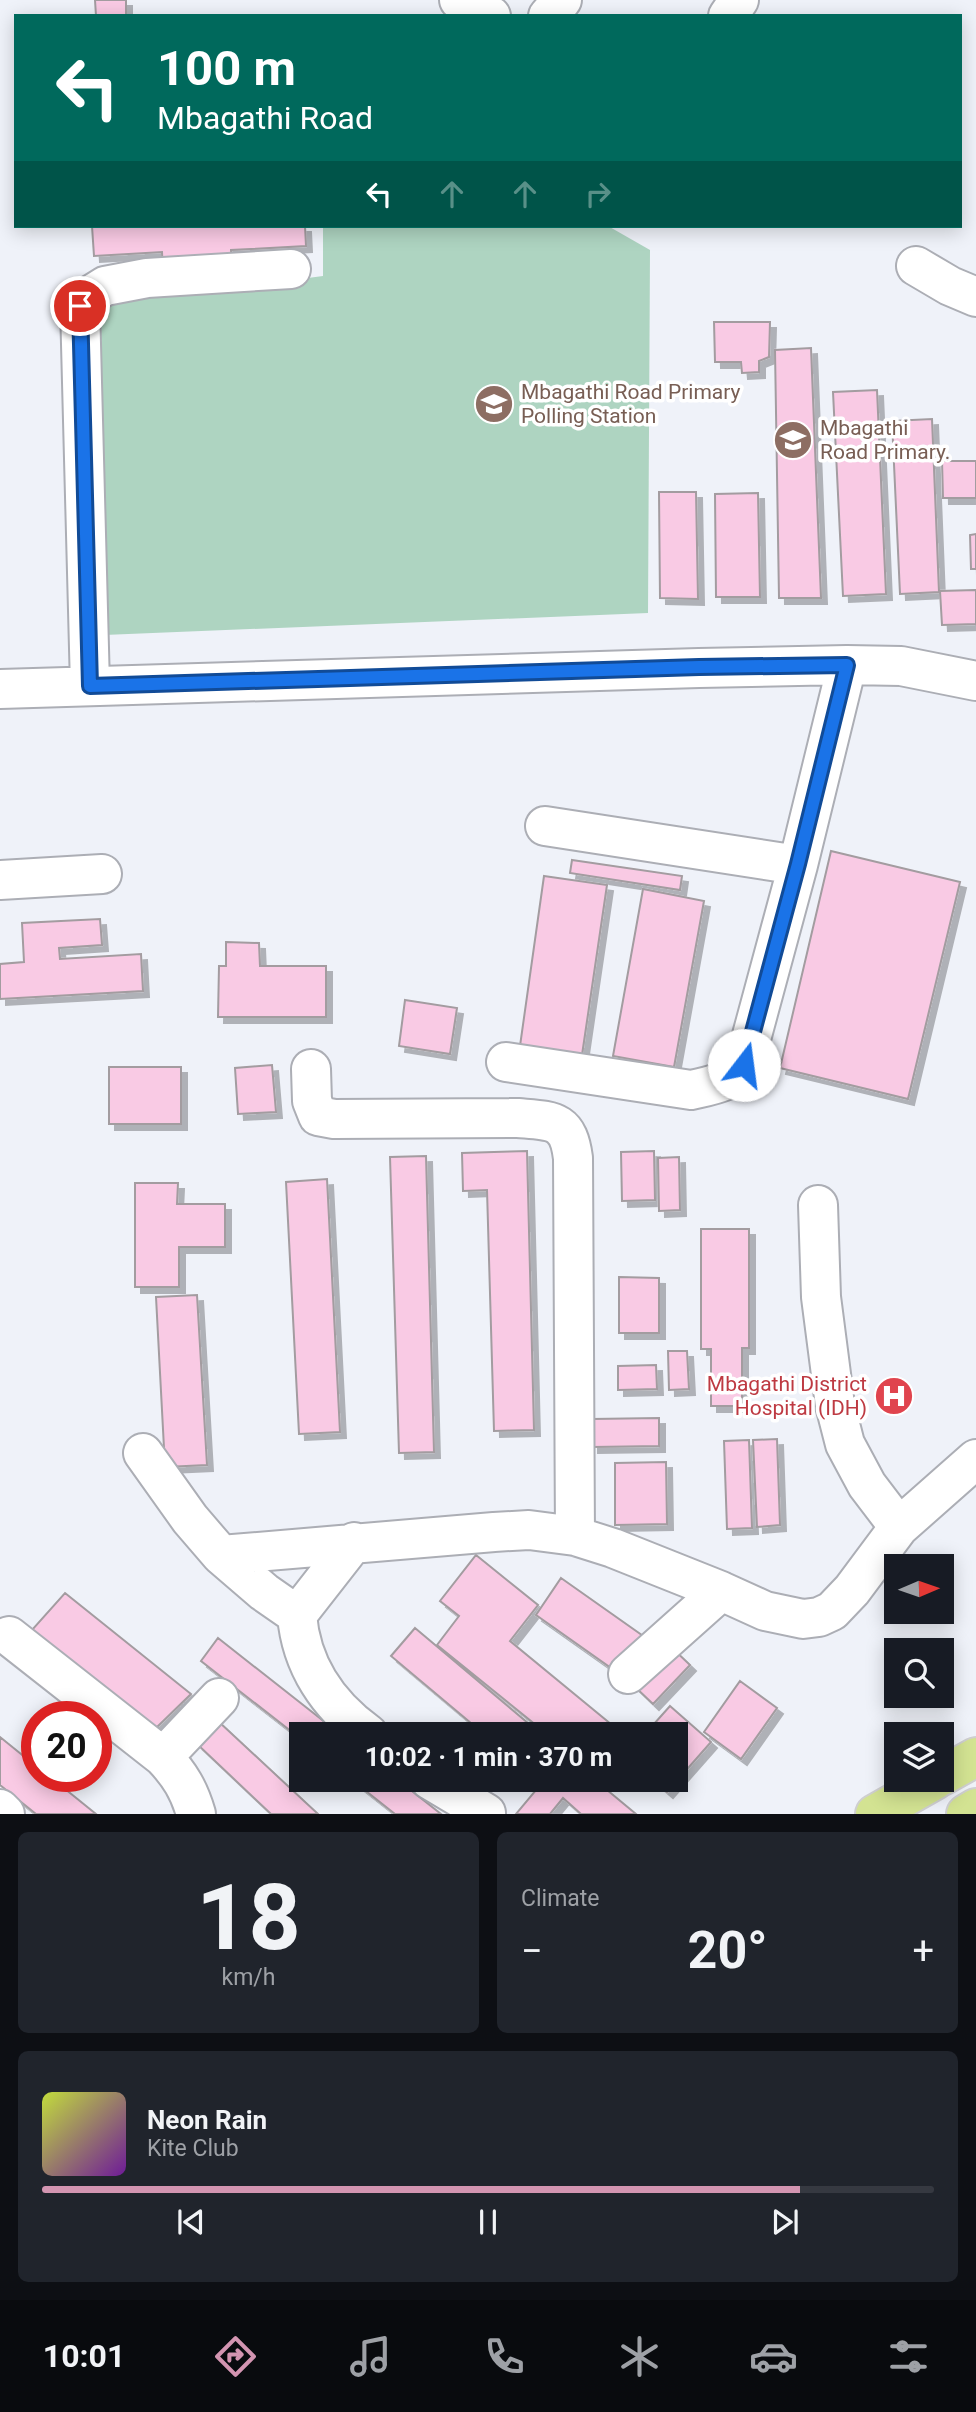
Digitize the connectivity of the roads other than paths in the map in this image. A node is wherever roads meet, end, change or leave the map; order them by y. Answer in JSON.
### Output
{"nodes":[{"id":1,"x":459,"y":0,"type":"edge"},
{"id":2,"x":562,"y":0,"type":"edge"},
{"id":3,"x":487,"y":14,"type":"edge"},
{"id":4,"x":550,"y":14,"type":"edge"},
{"id":5,"x":916,"y":266,"type":"dead end"},
{"id":6,"x":291,"y":268,"type":"dead end"},
{"id":7,"x":976,"y":297,"type":"edge"},
{"id":8,"x":847,"y":665,"type":"junction"},
{"id":9,"x":976,"y":681,"type":"edge"},
{"id":10,"x":90,"y":686,"type":"junction"},
{"id":11,"x":0,"y":689,"type":"edge"},
{"id":12,"x":544,"y":826,"type":"dead end"},
{"id":13,"x":798,"y":864,"type":"junction"},
{"id":14,"x":102,"y":874,"type":"dead end"},
{"id":15,"x":0,"y":880,"type":"edge"},
{"id":16,"x":506,"y":1062,"type":"dead end"},
{"id":17,"x":311,"y":1069,"type":"dead end"},
{"id":18,"x":818,"y":1205,"type":"dead end"},
{"id":19,"x":143,"y":1453,"type":"dead end"},
{"id":20,"x":976,"y":1460,"type":"edge"},
{"id":21,"x":899,"y":1527,"type":"junction"},
{"id":22,"x":575,"y":1536,"type":"junction"},
{"id":23,"x":354,"y":1542,"type":"junction"},
{"id":24,"x":221,"y":1555,"type":"junction"},
{"id":25,"x":721,"y":1591,"type":"junction"},
{"id":26,"x":297,"y":1615,"type":"junction"},
{"id":27,"x":9,"y":1636,"type":"dead end"},
{"id":28,"x":628,"y":1674,"type":"dead end"},
{"id":29,"x":219,"y":1698,"type":"dead end"},
{"id":30,"x":354,"y":1722,"type":"edge"},
{"id":31,"x":976,"y":1756,"type":"edge"},
{"id":32,"x":163,"y":1758,"type":"junction"},
{"id":33,"x":954,"y":1769,"type":"edge"},
{"id":34,"x":450,"y":1792,"type":"edge"},
{"id":35,"x":914,"y":1792,"type":"edge"},
{"id":36,"x":976,"y":1808,"type":"edge"},
{"id":37,"x":0,"y":1809,"type":"edge"},
{"id":38,"x":486,"y":1813,"type":"edge"},
{"id":39,"x":5,"y":1814,"type":"edge"},
{"id":40,"x":196,"y":1814,"type":"edge"},
{"id":41,"x":875,"y":1814,"type":"edge"},
{"id":42,"x":967,"y":1814,"type":"edge"}],
"edges":[{"from":1,"to":3,"type":"street"},
{"from":2,"to":4,"type":"street"},
{"from":5,"to":7,"type":"street"},
{"from":6,"to":10,"type":"street"},
{"from":8,"to":9,"type":"street"},
{"from":8,"to":10,"type":"street"},
{"from":8,"to":13,"type":"street"},
{"from":10,"to":11,"type":"street"},
{"from":12,"to":13,"type":"street"},
{"from":13,"to":16,"type":"street"},
{"from":14,"to":15,"type":"street"},
{"from":17,"to":22,"type":"street"},
{"from":18,"to":21,"type":"street"},
{"from":19,"to":24,"type":"street"},
{"from":20,"to":21,"type":"street"},
{"from":21,"to":25,"type":"street"},
{"from":22,"to":23,"type":"street"},
{"from":22,"to":25,"type":"street"},
{"from":23,"to":24,"type":"street"},
{"from":23,"to":26,"type":"street"},
{"from":24,"to":26,"type":"street"},
{"from":25,"to":28,"type":"street"},
{"from":26,"to":30,"type":"street"},
{"from":27,"to":32,"type":"street"},
{"from":29,"to":32,"type":"street"},
{"from":31,"to":33,"type":"main road"},
{"from":32,"to":40,"type":"street"},
{"from":34,"to":38,"type":"street"},
{"from":35,"to":41,"type":"main road"},
{"from":36,"to":42,"type":"main road"},
{"from":37,"to":39,"type":"street"}]}
